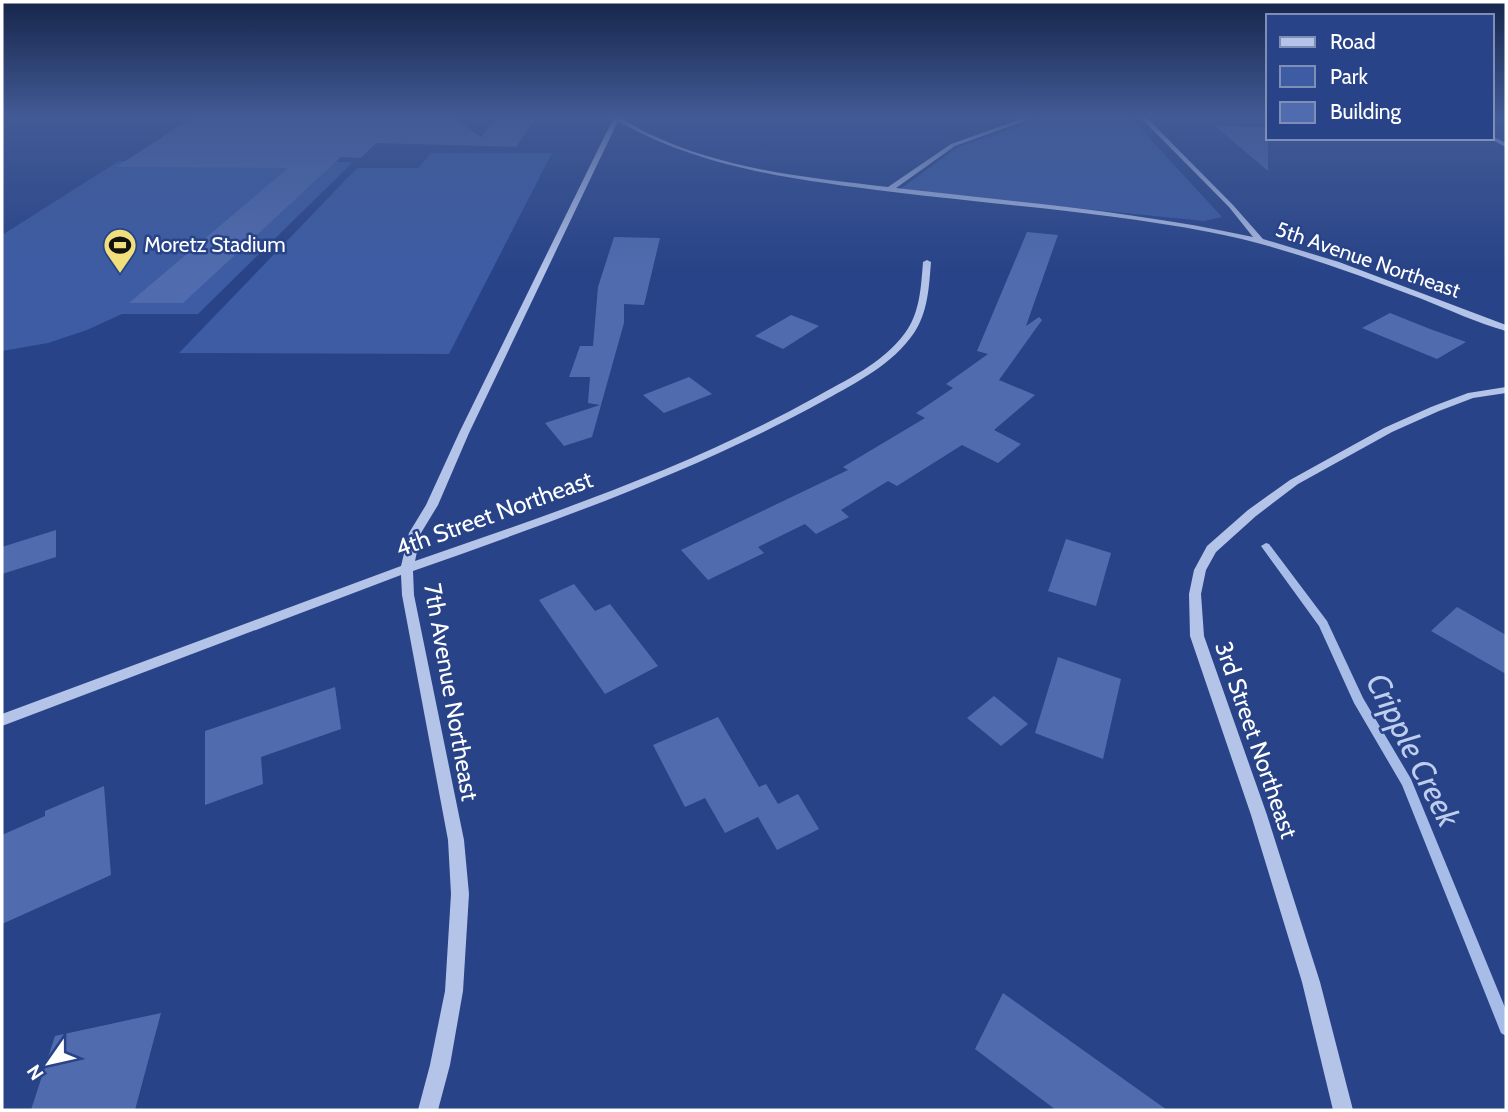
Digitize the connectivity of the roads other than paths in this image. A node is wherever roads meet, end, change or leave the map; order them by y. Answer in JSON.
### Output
{"nodes":[{"id":1,"x":592,"y":169,"type":"edge"},
{"id":2,"x":759,"y":169,"type":"edge"},
{"id":3,"x":919,"y":169,"type":"edge"},
{"id":4,"x":1194,"y":169,"type":"edge"},
{"id":5,"x":890,"y":189,"type":"junction"},
{"id":6,"x":1260,"y":241,"type":"junction"},
{"id":7,"x":927,"y":262,"type":"dead end"},
{"id":8,"x":1506,"y":328,"type":"edge"},
{"id":9,"x":1506,"y":390,"type":"edge"},
{"id":10,"x":407,"y":568,"type":"junction"},
{"id":11,"x":2,"y":720,"type":"edge"},
{"id":12,"x":428,"y":1110,"type":"edge"},
{"id":13,"x":1343,"y":1110,"type":"edge"}],
"edges":[{"from":1,"to":10,"type":"street","name":"7th Avenue Northeast"},
{"from":2,"to":5,"type":"street"},
{"from":3,"to":5,"type":"street"},
{"from":4,"to":6,"type":"street","name":"5th Avenue Northeast"},
{"from":5,"to":6,"type":"street"},
{"from":6,"to":8,"type":"street","name":"5th Avenue Northeast"},
{"from":7,"to":10,"type":"street","name":"4th Street Northeast"},
{"from":9,"to":13,"type":"street","name":"3rd Street Northeast"},
{"from":10,"to":11,"type":"street","name":"4th Street Northeast"},
{"from":10,"to":12,"type":"street","name":"7th Avenue Northeast"}]}
